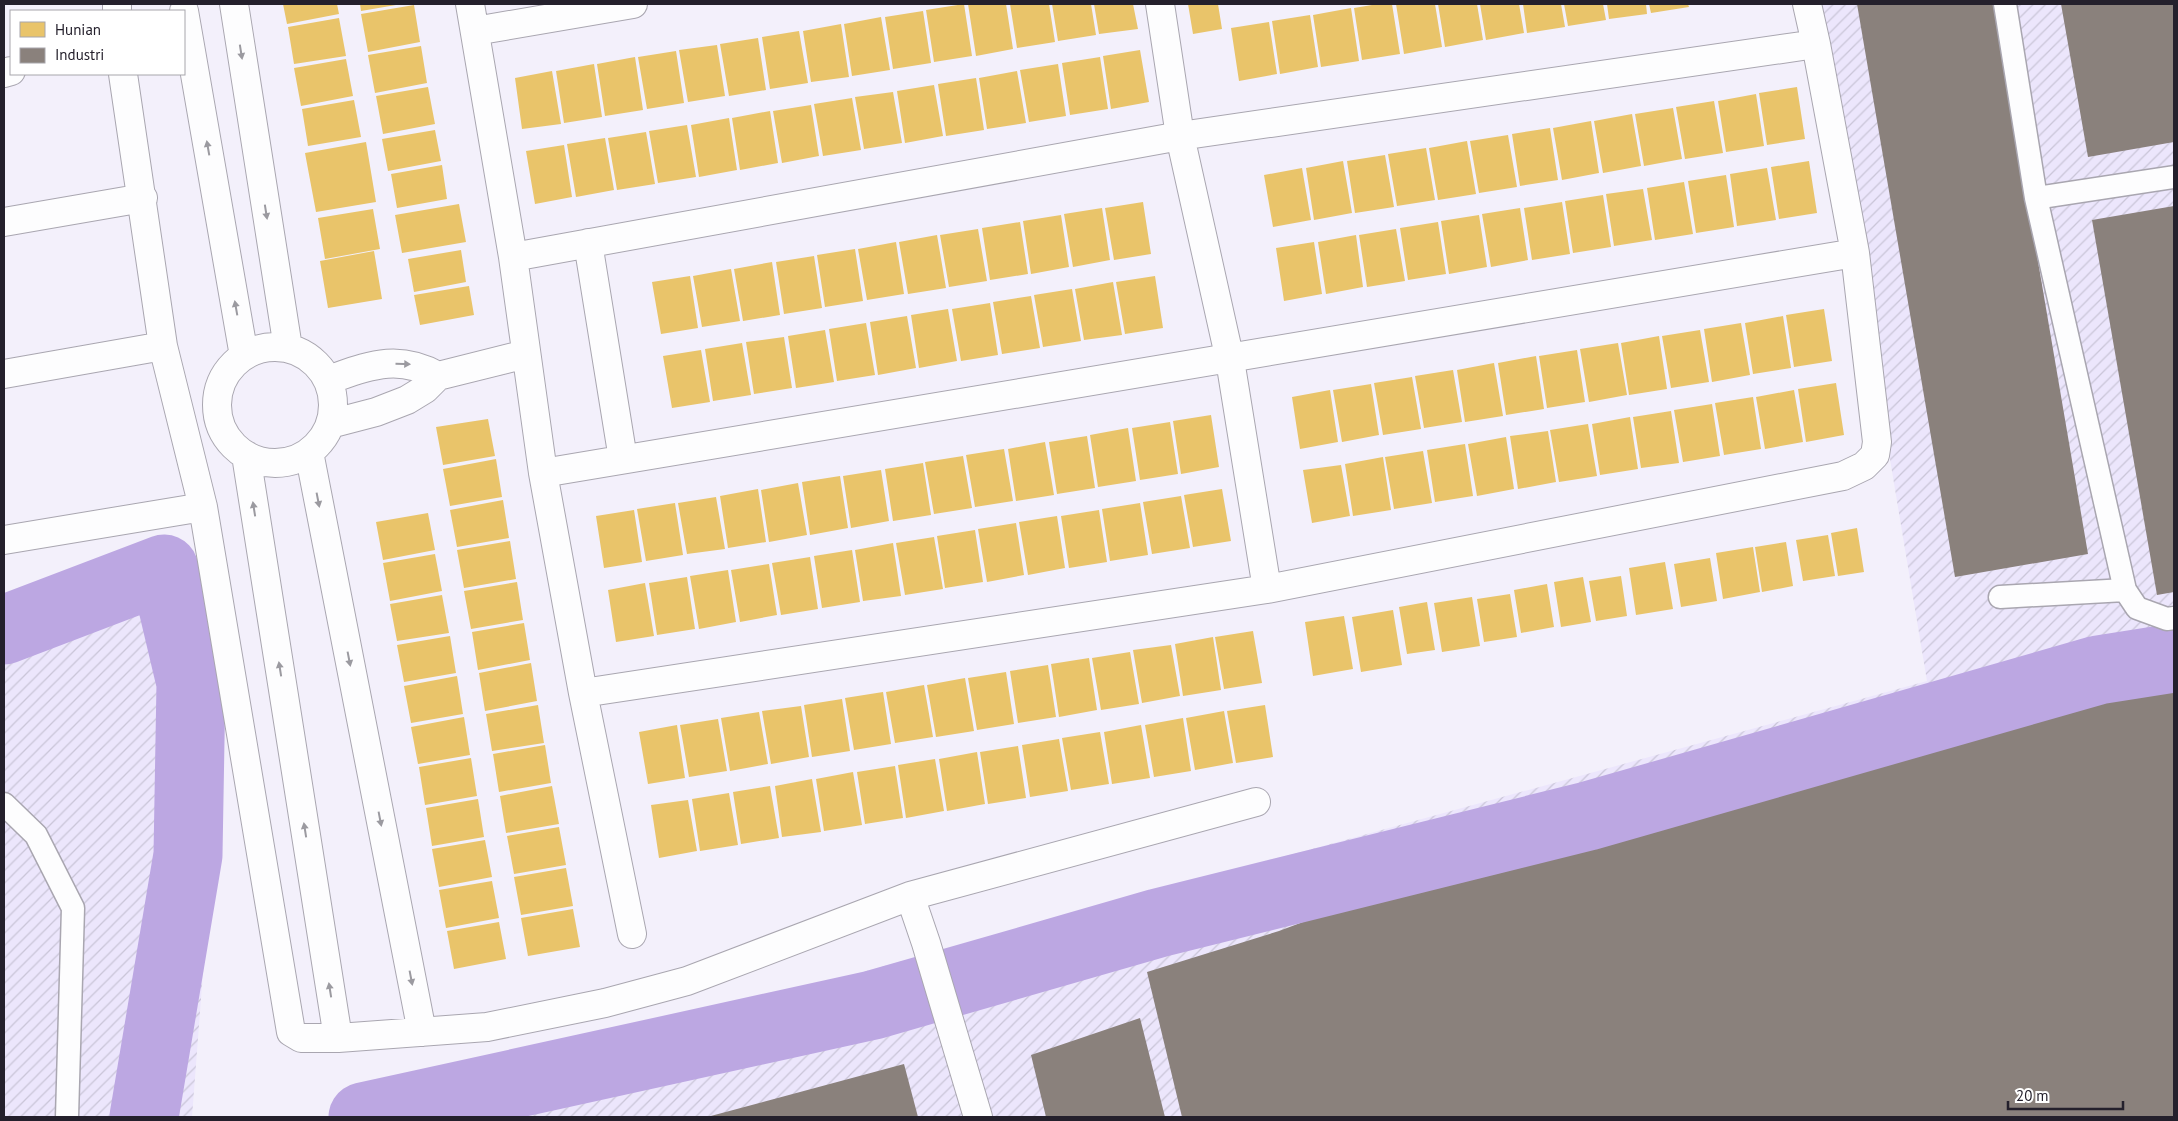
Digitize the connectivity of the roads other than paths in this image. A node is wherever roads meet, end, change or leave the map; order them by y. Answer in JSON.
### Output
{"nodes":[{"id":1,"x":234,"y":4,"type":"edge"},
{"id":2,"x":470,"y":4,"type":"edge"},
{"id":3,"x":633,"y":4,"type":"edge"},
{"id":4,"x":1160,"y":4,"type":"edge"},
{"id":5,"x":1807,"y":4,"type":"edge"},
{"id":6,"x":2005,"y":4,"type":"edge"},
{"id":7,"x":185,"y":17,"type":"edge"},
{"id":8,"x":475,"y":31,"type":"junction"},
{"id":9,"x":1816,"y":44,"type":"junction"},
{"id":10,"x":123,"y":75,"type":"edge"},
{"id":11,"x":1180,"y":136,"type":"junction"},
{"id":12,"x":2174,"y":177,"type":"edge"},
{"id":13,"x":143,"y":198,"type":"junction"},
{"id":14,"x":2036,"y":198,"type":"junction"},
{"id":15,"x":4,"y":222,"type":"edge"},
{"id":16,"x":588,"y":243,"type":"junction"},
{"id":17,"x":1856,"y":253,"type":"junction"},
{"id":18,"x":513,"y":257,"type":"junction"},
{"id":19,"x":163,"y":346,"type":"junction"},
{"id":20,"x":288,"y":348,"type":"junction"},
{"id":21,"x":526,"y":354,"type":"junction"},
{"id":22,"x":244,"y":356,"type":"junction"},
{"id":23,"x":1230,"y":360,"type":"junction"},
{"id":24,"x":4,"y":374,"type":"edge"},
{"id":25,"x":438,"y":376,"type":"junction"},
{"id":26,"x":328,"y":380,"type":"junction"},
{"id":27,"x":330,"y":424,"type":"junction"},
{"id":28,"x":309,"y":452,"type":"junction"},
{"id":29,"x":246,"y":455,"type":"junction"},
{"id":30,"x":622,"y":459,"type":"junction"},
{"id":31,"x":543,"y":474,"type":"junction"},
{"id":32,"x":203,"y":507,"type":"junction"},
{"id":33,"x":4,"y":540,"type":"edge"},
{"id":34,"x":1266,"y":589,"type":"junction"},
{"id":35,"x":2125,"y":590,"type":"junction"},
{"id":36,"x":2000,"y":597,"type":"dead end"},
{"id":37,"x":2174,"y":618,"type":"edge"},
{"id":38,"x":583,"y":693,"type":"junction"},
{"id":39,"x":1256,"y":802,"type":"dead end"},
{"id":40,"x":4,"y":804,"type":"edge"},
{"id":41,"x":910,"y":896,"type":"junction"},
{"id":42,"x":632,"y":934,"type":"dead end"},
{"id":43,"x":422,"y":1032,"type":"junction"},
{"id":44,"x":338,"y":1038,"type":"junction"},
{"id":45,"x":68,"y":1117,"type":"edge"},
{"id":46,"x":978,"y":1117,"type":"edge"}],
"edges":[{"from":1,"to":20,"type":"street","one_way":true},
{"from":2,"to":8,"type":"street"},
{"from":3,"to":8,"type":"street"},
{"from":4,"to":11,"type":"street"},
{"from":5,"to":9,"type":"street"},
{"from":6,"to":14,"type":"lane"},
{"from":22,"to":7,"type":"street","one_way":true},
{"from":8,"to":18,"type":"street"},
{"from":9,"to":11,"type":"street"},
{"from":9,"to":17,"type":"street"},
{"from":10,"to":13,"type":"street"},
{"from":11,"to":16,"type":"street"},
{"from":11,"to":23,"type":"street"},
{"from":12,"to":14,"type":"lane"},
{"from":13,"to":15,"type":"street"},
{"from":13,"to":19,"type":"street"},
{"from":14,"to":35,"type":"lane"},
{"from":16,"to":18,"type":"street"},
{"from":16,"to":30,"type":"street"},
{"from":17,"to":23,"type":"street"},
{"from":17,"to":34,"type":"street"},
{"from":18,"to":21,"type":"street"},
{"from":19,"to":24,"type":"street"},
{"from":19,"to":32,"type":"street"},
{"from":20,"to":22,"type":"street"},
{"from":20,"to":26,"type":"street"},
{"from":21,"to":25,"type":"street"},
{"from":21,"to":31,"type":"street"},
{"from":22,"to":29,"type":"street"},
{"from":23,"to":30,"type":"street"},
{"from":23,"to":34,"type":"street"},
{"from":26,"to":25,"type":"street","one_way":true},
{"from":25,"to":27,"type":"street"},
{"from":26,"to":27,"type":"street"},
{"from":27,"to":28,"type":"street"},
{"from":28,"to":29,"type":"street"},
{"from":28,"to":43,"type":"street","one_way":true},
{"from":44,"to":29,"type":"street","one_way":true},
{"from":30,"to":31,"type":"street"},
{"from":31,"to":38,"type":"street"},
{"from":32,"to":33,"type":"street"},
{"from":32,"to":44,"type":"street"},
{"from":34,"to":38,"type":"street"},
{"from":35,"to":36,"type":"lane"},
{"from":35,"to":37,"type":"lane"},
{"from":38,"to":42,"type":"street"},
{"from":39,"to":41,"type":"street"},
{"from":40,"to":45,"type":"lane"},
{"from":41,"to":43,"type":"street"},
{"from":41,"to":46,"type":"street"},
{"from":43,"to":44,"type":"street"}]}
